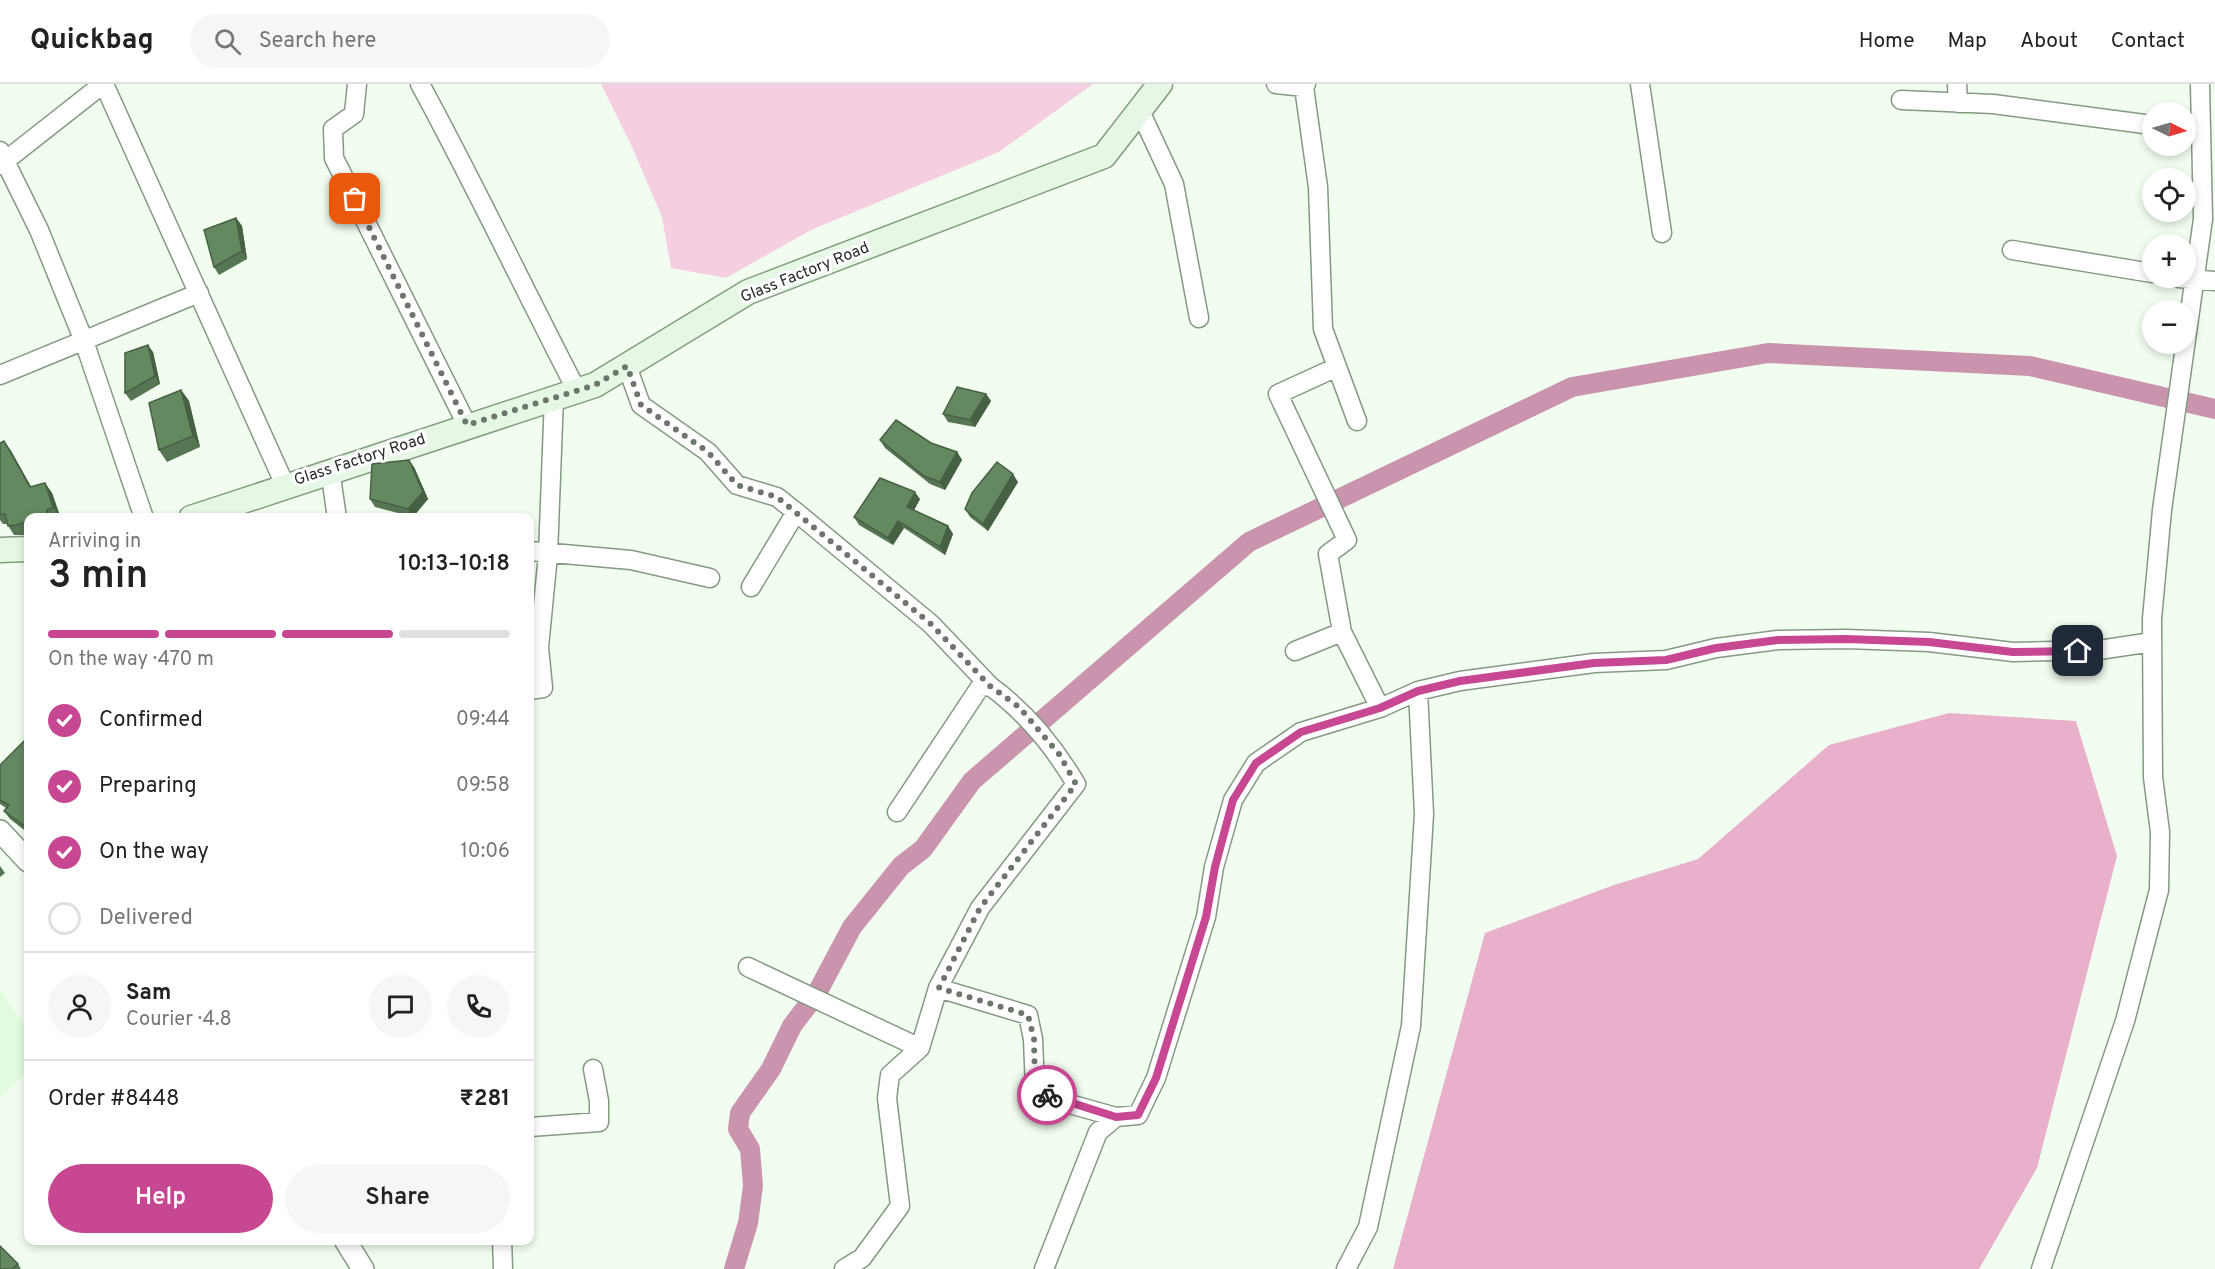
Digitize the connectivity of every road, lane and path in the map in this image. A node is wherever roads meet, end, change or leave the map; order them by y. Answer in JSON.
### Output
{"nodes":[{"id":1,"x":104,"y":84,"type":"edge"},
{"id":2,"x":357,"y":84,"type":"edge"},
{"id":3,"x":420,"y":84,"type":"edge"},
{"id":4,"x":1160,"y":84,"type":"edge"},
{"id":5,"x":1276,"y":84,"type":"edge"},
{"id":6,"x":1640,"y":84,"type":"edge"},
{"id":7,"x":1957,"y":84,"type":"edge"},
{"id":8,"x":2200,"y":84,"type":"edge"},
{"id":9,"x":1305,"y":85,"type":"edge"},
{"id":10,"x":1901,"y":100,"type":"dead end"},
{"id":11,"x":1958,"y":102,"type":"junction"},
{"id":12,"x":1140,"y":111,"type":"junction"},
{"id":13,"x":2196,"y":114,"type":"edge"},
{"id":14,"x":2142,"y":124,"type":"edge"},
{"id":15,"x":2196,"y":147,"type":"edge"},
{"id":16,"x":2,"y":158,"type":"edge"},
{"id":17,"x":1662,"y":233,"type":"dead end"},
{"id":18,"x":2196,"y":247,"type":"edge"},
{"id":19,"x":2012,"y":250,"type":"dead end"},
{"id":20,"x":2142,"y":271,"type":"edge"},
{"id":21,"x":2196,"y":280,"type":"edge"},
{"id":22,"x":2215,"y":281,"type":"edge"},
{"id":23,"x":2188,"y":288,"type":"edge"},
{"id":24,"x":199,"y":293,"type":"junction"},
{"id":25,"x":1199,"y":318,"type":"dead end"},
{"id":26,"x":84,"y":341,"type":"junction"},
{"id":27,"x":627,"y":366,"type":"junction"},
{"id":28,"x":1337,"y":367,"type":"junction"},
{"id":29,"x":0,"y":375,"type":"edge"},
{"id":30,"x":565,"y":394,"type":"junction"},
{"id":31,"x":1357,"y":421,"type":"dead end"},
{"id":32,"x":467,"y":425,"type":"junction"},
{"id":33,"x":330,"y":470,"type":"junction"},
{"id":34,"x":285,"y":485,"type":"junction"},
{"id":35,"x":796,"y":512,"type":"junction"},
{"id":36,"x":142,"y":513,"type":"edge"},
{"id":37,"x":205,"y":513,"type":"edge"},
{"id":38,"x":336,"y":513,"type":"edge"},
{"id":39,"x":24,"y":549,"type":"edge"},
{"id":40,"x":0,"y":550,"type":"edge"},
{"id":41,"x":534,"y":552,"type":"edge"},
{"id":42,"x":548,"y":555,"type":"junction"},
{"id":43,"x":710,"y":578,"type":"dead end"},
{"id":44,"x":752,"y":587,"type":"dead end"},
{"id":45,"x":1342,"y":632,"type":"junction"},
{"id":46,"x":2152,"y":642,"type":"junction"},
{"id":47,"x":1295,"y":651,"type":"dead end"},
{"id":48,"x":990,"y":686,"type":"junction"},
{"id":49,"x":534,"y":689,"type":"edge"},
{"id":50,"x":1418,"y":691,"type":"junction"},
{"id":51,"x":1380,"y":708,"type":"junction"},
{"id":52,"x":897,"y":812,"type":"dead end"},
{"id":53,"x":0,"y":831,"type":"edge"},
{"id":54,"x":24,"y":857,"type":"edge"},
{"id":55,"x":748,"y":967,"type":"dead end"},
{"id":56,"x":939,"y":988,"type":"junction"},
{"id":57,"x":920,"y":1048,"type":"junction"},
{"id":58,"x":592,"y":1069,"type":"dead end"},
{"id":59,"x":1116,"y":1117,"type":"junction"},
{"id":60,"x":534,"y":1127,"type":"edge"},
{"id":61,"x":348,"y":1245,"type":"edge"},
{"id":62,"x":502,"y":1245,"type":"edge"},
{"id":63,"x":363,"y":1269,"type":"edge"},
{"id":64,"x":503,"y":1269,"type":"edge"},
{"id":65,"x":844,"y":1269,"type":"edge"},
{"id":66,"x":1044,"y":1269,"type":"edge"},
{"id":67,"x":1346,"y":1269,"type":"edge"},
{"id":68,"x":2041,"y":1269,"type":"edge"}],
"edges":[{"from":1,"to":16,"type":"street"},
{"from":1,"to":24,"type":"street"},
{"from":2,"to":32,"type":"street"},
{"from":3,"to":30,"type":"street"},
{"from":4,"to":12,"type":"main road","name":"Glass Factory Road"},
{"from":5,"to":9,"type":"street"},
{"from":6,"to":17,"type":"street"},
{"from":7,"to":11,"type":"street"},
{"from":8,"to":13,"type":"street"},
{"from":9,"to":28,"type":"street"},
{"from":10,"to":11,"type":"street"},
{"from":11,"to":14,"type":"street"},
{"from":12,"to":25,"type":"street"},
{"from":12,"to":27,"type":"main road","name":"Glass Factory Road"},
{"from":15,"to":18,"type":"street"},
{"from":16,"to":26,"type":"street"},
{"from":19,"to":20,"type":"street"},
{"from":21,"to":22,"type":"street"},
{"from":23,"to":46,"type":"street"},
{"from":24,"to":26,"type":"street"},
{"from":24,"to":34,"type":"street"},
{"from":26,"to":29,"type":"street"},
{"from":26,"to":36,"type":"street"},
{"from":27,"to":30,"type":"main road","name":"Glass Factory Road"},
{"from":27,"to":35,"type":"street"},
{"from":28,"to":31,"type":"street"},
{"from":28,"to":45,"type":"street"},
{"from":30,"to":32,"type":"main road","name":"Glass Factory Road"},
{"from":30,"to":42,"type":"street"},
{"from":32,"to":33,"type":"main road","name":"Glass Factory Road"},
{"from":33,"to":34,"type":"main road","name":"Glass Factory Road"},
{"from":33,"to":38,"type":"street"},
{"from":34,"to":37,"type":"main road","name":"Glass Factory Road"},
{"from":35,"to":44,"type":"street"},
{"from":35,"to":48,"type":"street"},
{"from":39,"to":40,"type":"main road"},
{"from":41,"to":42,"type":"street"},
{"from":42,"to":43,"type":"street"},
{"from":42,"to":49,"type":"street"},
{"from":45,"to":47,"type":"street"},
{"from":45,"to":51,"type":"street"},
{"from":46,"to":50,"type":"street"},
{"from":46,"to":68,"type":"street"},
{"from":48,"to":52,"type":"street"},
{"from":48,"to":56,"type":"street"},
{"from":50,"to":51,"type":"street"},
{"from":50,"to":67,"type":"street"},
{"from":51,"to":59,"type":"street"},
{"from":53,"to":54,"type":"street"},
{"from":55,"to":57,"type":"street"},
{"from":56,"to":57,"type":"street"},
{"from":56,"to":59,"type":"street"},
{"from":57,"to":65,"type":"street"},
{"from":58,"to":60,"type":"street"},
{"from":59,"to":66,"type":"street"},
{"from":61,"to":63,"type":"street"},
{"from":62,"to":64,"type":"street"}]}
